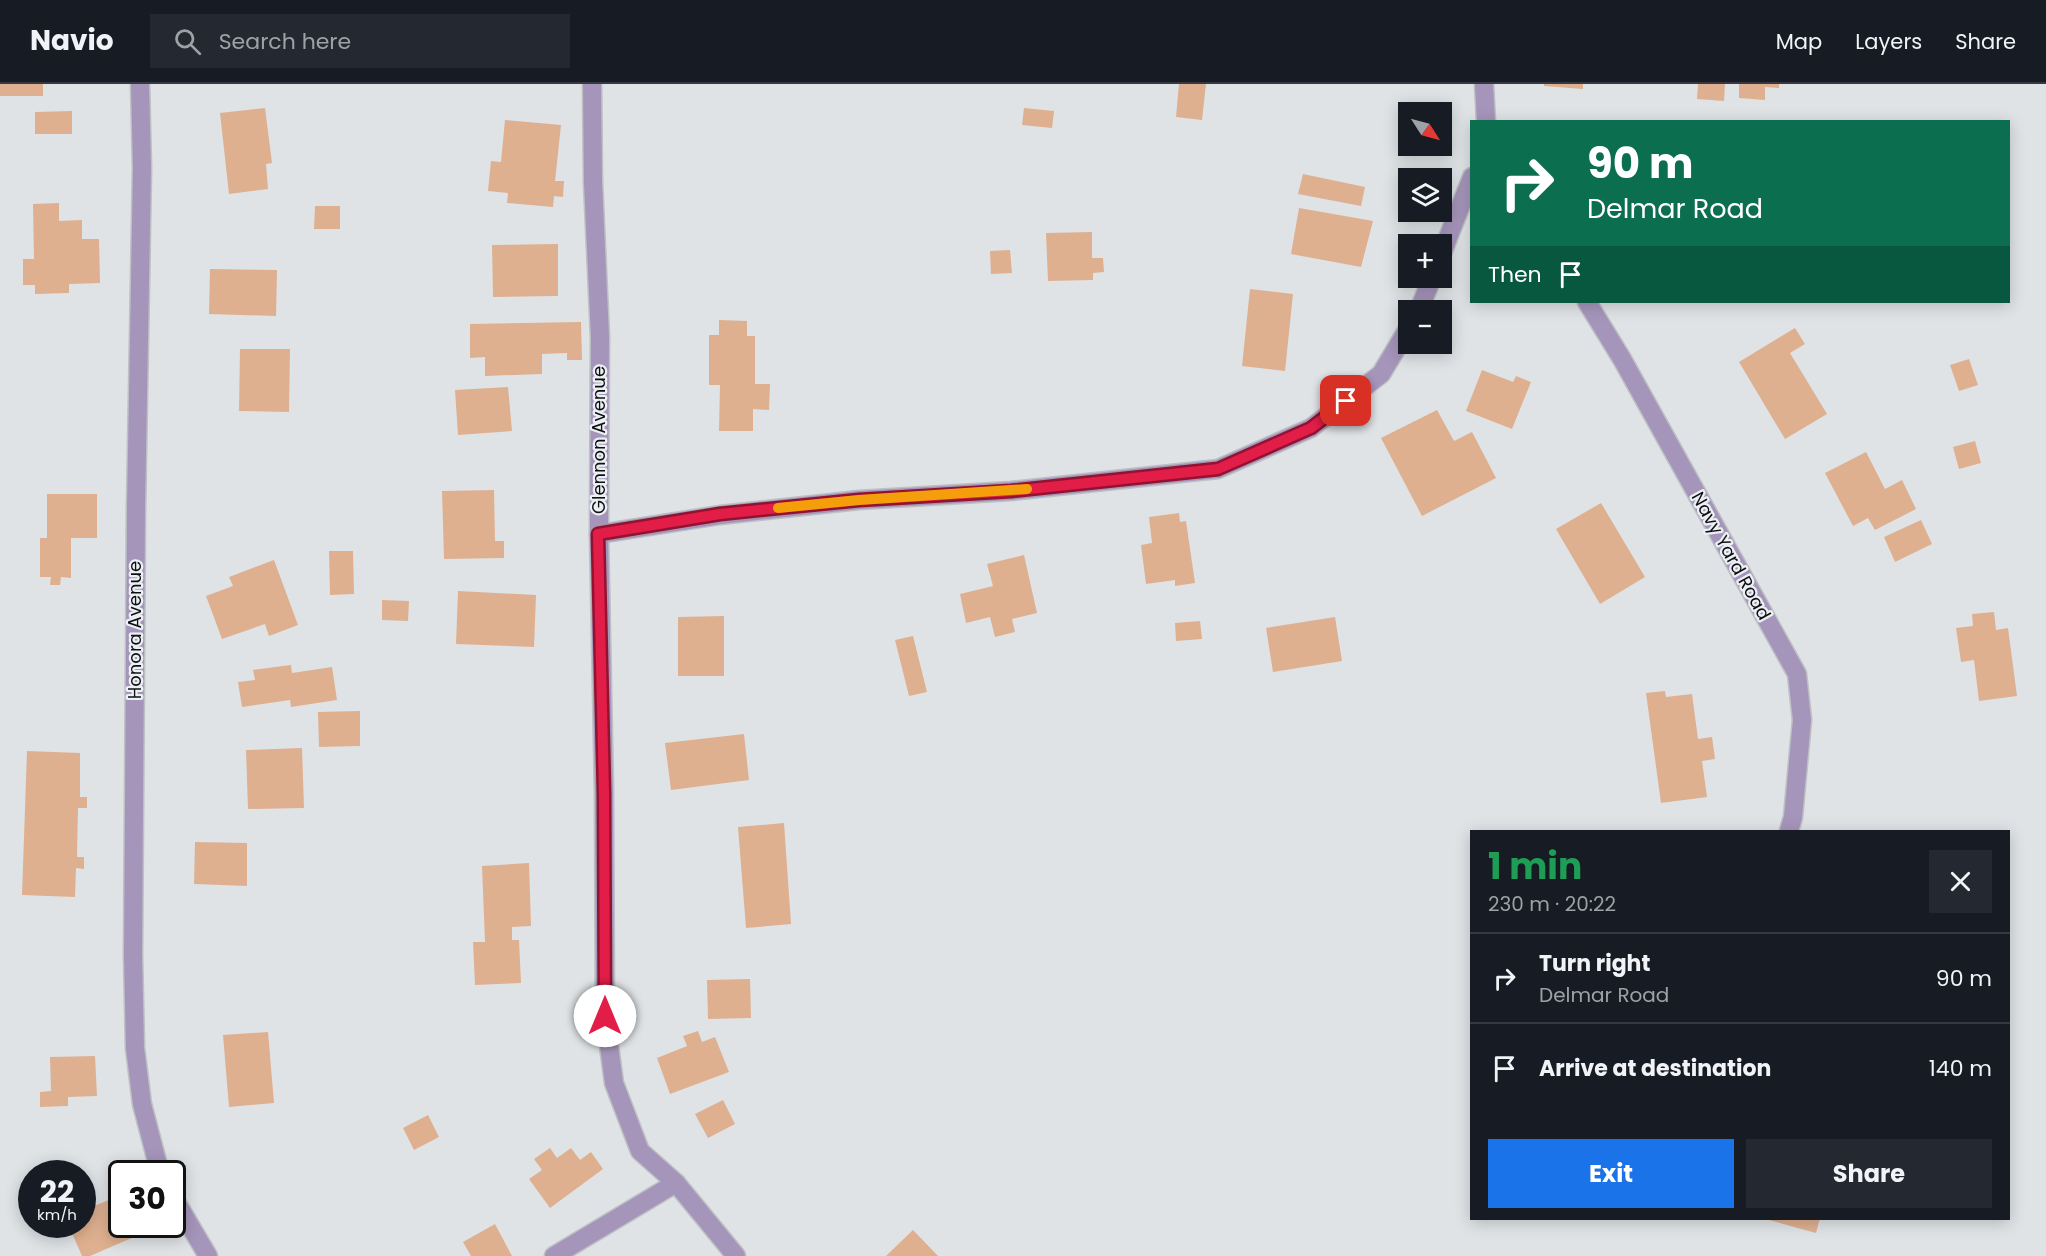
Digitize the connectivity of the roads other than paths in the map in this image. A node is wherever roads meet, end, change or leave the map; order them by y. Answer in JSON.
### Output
{"nodes":[{"id":1,"x":140,"y":84,"type":"edge"},
{"id":2,"x":592,"y":84,"type":"edge"},
{"id":3,"x":1484,"y":84,"type":"edge"},
{"id":4,"x":1486,"y":120,"type":"edge"},
{"id":5,"x":1470,"y":182,"type":"edge"},
{"id":6,"x":1450,"y":234,"type":"edge"},
{"id":7,"x":1588,"y":303,"type":"edge"},
{"id":8,"x":1398,"y":346,"type":"edge"},
{"id":9,"x":598,"y":534,"type":"junction"},
{"id":10,"x":1789,"y":830,"type":"edge"},
{"id":11,"x":157,"y":1160,"type":"edge"},
{"id":12,"x":676,"y":1183,"type":"junction"},
{"id":13,"x":186,"y":1219,"type":"edge"},
{"id":14,"x":208,"y":1256,"type":"edge"},
{"id":15,"x":554,"y":1256,"type":"edge"},
{"id":16,"x":736,"y":1256,"type":"edge"}],
"edges":[{"from":1,"to":11,"type":"street","name":"Honora Avenue"},
{"from":2,"to":9,"type":"street","name":"Glennon Avenue"},
{"from":3,"to":4,"type":"street"},
{"from":5,"to":6,"type":"street"},
{"from":7,"to":10,"type":"street","name":"Navy Yard Road"},
{"from":8,"to":9,"type":"street"},
{"from":9,"to":12,"type":"street","name":"Glennon Avenue"},
{"from":12,"to":15,"type":"street"},
{"from":12,"to":16,"type":"street","name":"Glennon Avenue"},
{"from":13,"to":14,"type":"street"}]}
